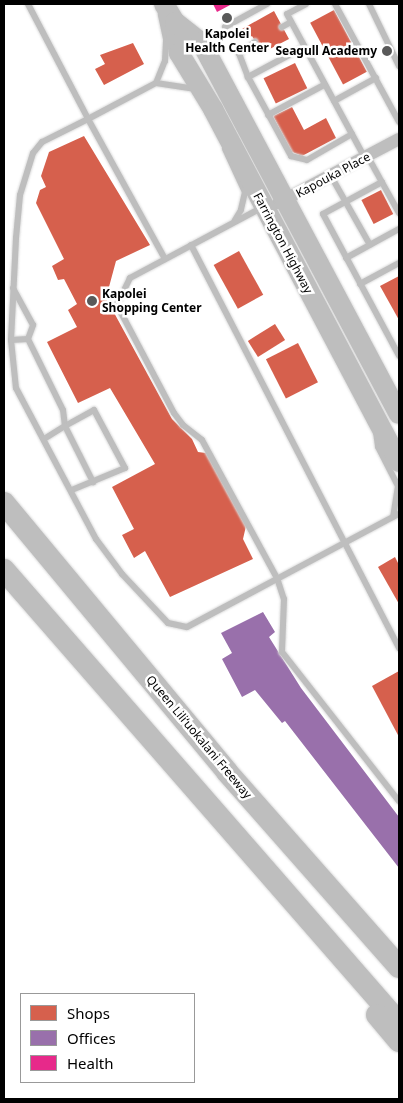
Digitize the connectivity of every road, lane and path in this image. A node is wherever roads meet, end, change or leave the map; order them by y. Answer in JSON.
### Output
{"nodes":[{"id":1,"x":28,"y":4,"type":"edge"},
{"id":2,"x":159,"y":4,"type":"edge"},
{"id":3,"x":164,"y":4,"type":"edge"},
{"id":4,"x":267,"y":4,"type":"edge"},
{"id":5,"x":306,"y":4,"type":"edge"},
{"id":6,"x":335,"y":4,"type":"edge"},
{"id":7,"x":369,"y":4,"type":"edge"},
{"id":8,"x":175,"y":22,"type":"junction"},
{"id":9,"x":292,"y":22,"type":"junction"},
{"id":10,"x":225,"y":27,"type":"dead end"},
{"id":11,"x":282,"y":27,"type":"dead end"},
{"id":12,"x":255,"y":42,"type":"dead end"},
{"id":13,"x":304,"y":47,"type":"junction"},
{"id":14,"x":399,"y":66,"type":"edge"},
{"id":15,"x":248,"y":77,"type":"junction"},
{"id":16,"x":376,"y":78,"type":"junction"},
{"id":17,"x":156,"y":83,"type":"junction"},
{"id":18,"x":324,"y":85,"type":"junction"},
{"id":19,"x":202,"y":91,"type":"junction"},
{"id":20,"x":334,"y":101,"type":"junction"},
{"id":21,"x":268,"y":115,"type":"junction"},
{"id":22,"x":88,"y":119,"type":"junction"},
{"id":23,"x":399,"y":122,"type":"edge"},
{"id":24,"x":225,"y":132,"type":"junction"},
{"id":25,"x":352,"y":134,"type":"junction"},
{"id":26,"x":399,"y":139,"type":"edge"},
{"id":27,"x":367,"y":157,"type":"junction"},
{"id":28,"x":332,"y":176,"type":"junction"},
{"id":29,"x":382,"y":182,"type":"junction"},
{"id":30,"x":285,"y":201,"type":"junction"},
{"id":31,"x":346,"y":202,"type":"junction"},
{"id":32,"x":264,"y":207,"type":"junction"},
{"id":33,"x":399,"y":213,"type":"edge"},
{"id":34,"x":235,"y":221,"type":"junction"},
{"id":35,"x":399,"y":229,"type":"edge"},
{"id":36,"x":191,"y":245,"type":"junction"},
{"id":37,"x":370,"y":245,"type":"junction"},
{"id":38,"x":346,"y":258,"type":"junction"},
{"id":39,"x":165,"y":259,"type":"junction"},
{"id":40,"x":399,"y":263,"type":"edge"},
{"id":41,"x":360,"y":284,"type":"junction"},
{"id":42,"x":12,"y":287,"type":"junction"},
{"id":43,"x":28,"y":338,"type":"junction"},
{"id":44,"x":11,"y":340,"type":"junction"},
{"id":45,"x":399,"y":356,"type":"edge"},
{"id":46,"x":399,"y":414,"type":"edge"},
{"id":47,"x":377,"y":421,"type":"junction"},
{"id":48,"x":65,"y":426,"type":"junction"},
{"id":49,"x":44,"y":439,"type":"junction"},
{"id":50,"x":399,"y":462,"type":"edge"},
{"id":51,"x":93,"y":482,"type":"junction"},
{"id":52,"x":72,"y":490,"type":"junction"},
{"id":53,"x":4,"y":503,"type":"edge"},
{"id":54,"x":396,"y":516,"type":"edge"},
{"id":55,"x":346,"y":543,"type":"junction"},
{"id":56,"x":4,"y":570,"type":"edge"},
{"id":57,"x":277,"y":578,"type":"junction"},
{"id":58,"x":399,"y":648,"type":"edge"},
{"id":59,"x":154,"y":683,"type":"junction"},
{"id":60,"x":204,"y":800,"type":"junction"},
{"id":61,"x":399,"y":801,"type":"edge"},
{"id":62,"x":399,"y":947,"type":"edge"},
{"id":63,"x":399,"y":967,"type":"edge"},
{"id":64,"x":399,"y":1023,"type":"edge"},
{"id":65,"x":399,"y":1041,"type":"edge"}],
"edges":[{"from":1,"to":22,"type":"lane"},
{"from":2,"to":17,"type":"lane"},
{"from":3,"to":8,"type":"main road","name":"Farrington Highway"},
{"from":4,"to":10,"type":"lane"},
{"from":5,"to":9,"type":"lane"},
{"from":6,"to":16,"type":"lane"},
{"from":7,"to":14,"type":"lane"},
{"from":8,"to":19,"type":"main road","name":"Farrington Highway"},
{"from":8,"to":30,"type":"main road","name":"Farrington Highway"},
{"from":9,"to":11,"type":"lane"},
{"from":9,"to":13,"type":"lane"},
{"from":12,"to":15,"type":"lane"},
{"from":13,"to":15,"type":"lane"},
{"from":13,"to":18,"type":"lane"},
{"from":15,"to":21,"type":"lane"},
{"from":16,"to":20,"type":"lane"},
{"from":16,"to":23,"type":"lane"},
{"from":17,"to":19,"type":"lane"},
{"from":17,"to":22,"type":"lane"},
{"from":18,"to":20,"type":"lane"},
{"from":18,"to":21,"type":"lane"},
{"from":19,"to":24,"type":"main road","name":"Farrington Highway"},
{"from":20,"to":25,"type":"lane"},
{"from":21,"to":25,"type":"lane"},
{"from":22,"to":39,"type":"lane"},
{"from":22,"to":42,"type":"lane"},
{"from":24,"to":32,"type":"main road","name":"Farrington Highway"},
{"from":24,"to":34,"type":"lane"},
{"from":25,"to":27,"type":"lane"},
{"from":26,"to":27,"type":"street","name":"Kapouka Place"},
{"from":27,"to":28,"type":"street","name":"Kapouka Place"},
{"from":27,"to":29,"type":"lane"},
{"from":28,"to":30,"type":"street","name":"Kapouka Place"},
{"from":28,"to":31,"type":"lane"},
{"from":29,"to":31,"type":"lane"},
{"from":29,"to":33,"type":"lane"},
{"from":30,"to":32,"type":"street","name":"Kapouka Place"},
{"from":30,"to":46,"type":"main road","name":"Farrington Highway"},
{"from":31,"to":37,"type":"lane"},
{"from":31,"to":38,"type":"lane"},
{"from":32,"to":34,"type":"lane"},
{"from":32,"to":47,"type":"main road","name":"Farrington Highway"},
{"from":34,"to":36,"type":"lane"},
{"from":35,"to":37,"type":"lane"},
{"from":36,"to":39,"type":"lane"},
{"from":36,"to":55,"type":"lane"},
{"from":37,"to":38,"type":"lane"},
{"from":38,"to":41,"type":"lane"},
{"from":39,"to":57,"type":"lane"},
{"from":40,"to":41,"type":"lane"},
{"from":41,"to":45,"type":"lane"},
{"from":42,"to":43,"type":"lane"},
{"from":42,"to":44,"type":"lane"},
{"from":43,"to":44,"type":"lane"},
{"from":43,"to":48,"type":"lane"},
{"from":44,"to":49,"type":"lane"},
{"from":47,"to":50,"type":"main road","name":"Farrington Highway"},
{"from":47,"to":54,"type":"lane"},
{"from":48,"to":49,"type":"lane"},
{"from":48,"to":51,"type":"lane"},
{"from":48,"to":51,"type":"lane"},
{"from":49,"to":52,"type":"lane"},
{"from":51,"to":52,"type":"lane"},
{"from":52,"to":57,"type":"lane"},
{"from":53,"to":59,"type":"highway","name":"Queen Liliʻuokalani Freeway"},
{"from":54,"to":55,"type":"lane"},
{"from":55,"to":57,"type":"lane"},
{"from":55,"to":58,"type":"lane"},
{"from":56,"to":60,"type":"highway"},
{"from":57,"to":61,"type":"lane"},
{"from":59,"to":62,"type":"highway"},
{"from":59,"to":63,"type":"highway","name":"Queen Liliʻuokalani Freeway"},
{"from":60,"to":64,"type":"highway"},
{"from":60,"to":65,"type":"highway"}]}
